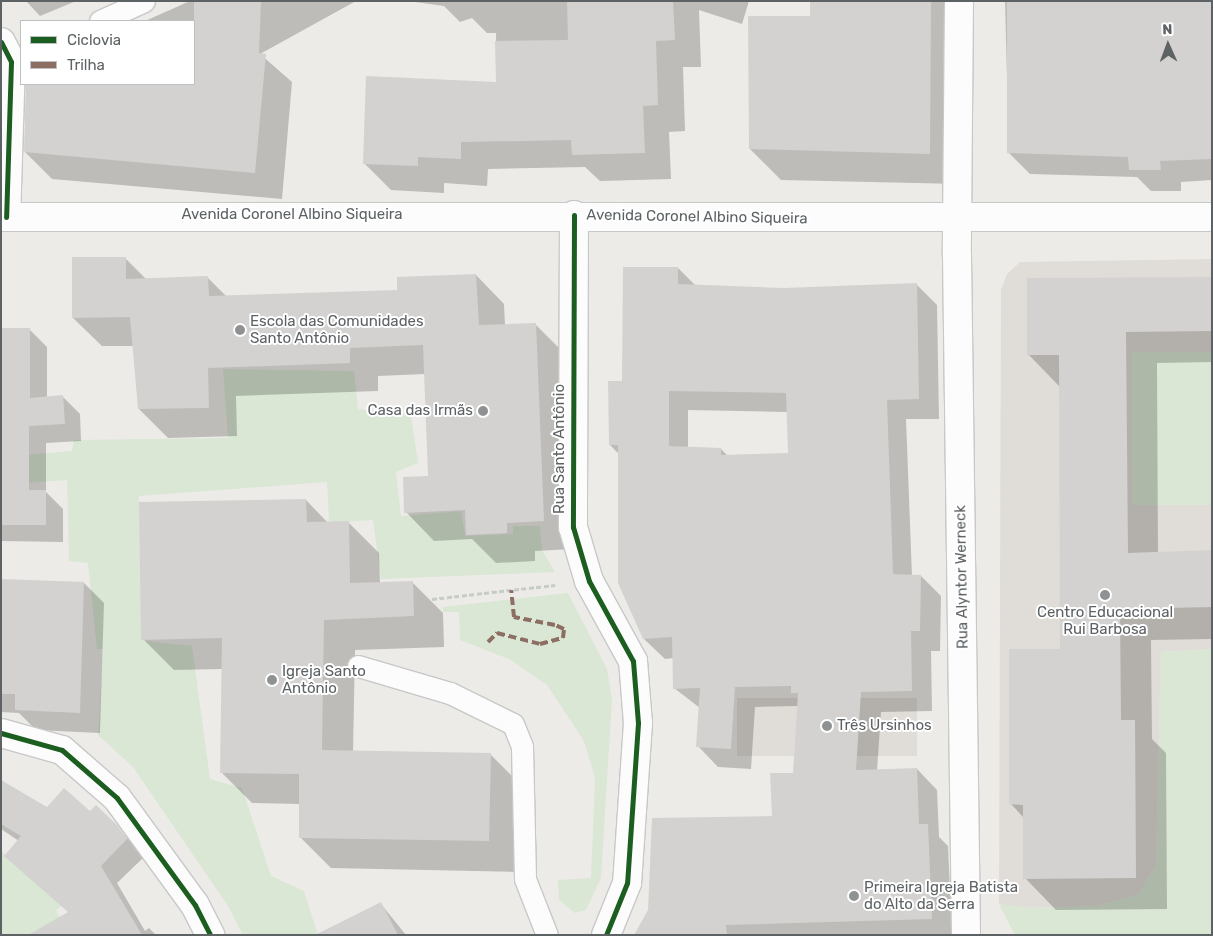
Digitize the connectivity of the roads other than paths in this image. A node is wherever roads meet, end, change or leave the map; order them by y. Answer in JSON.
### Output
{"nodes":[{"id":1,"x":144,"y":1,"type":"edge"},
{"id":2,"x":959,"y":1,"type":"edge"},
{"id":3,"x":102,"y":20,"type":"edge"},
{"id":4,"x":11,"y":54,"type":"edge"},
{"id":5,"x":574,"y":215,"type":"junction"},
{"id":6,"x":4,"y":217,"type":"edge"},
{"id":7,"x":1212,"y":217,"type":"edge"},
{"id":8,"x":958,"y":218,"type":"junction"},
{"id":9,"x":358,"y":666,"type":"dead end"},
{"id":10,"x":1,"y":733,"type":"edge"},
{"id":11,"x":210,"y":935,"type":"edge"},
{"id":12,"x":547,"y":935,"type":"edge"},
{"id":13,"x":606,"y":935,"type":"edge"},
{"id":14,"x":966,"y":935,"type":"edge"}],
"edges":[{"from":1,"to":3,"type":"lane"},
{"from":2,"to":8,"type":"main road","name":"Rua Alyntor Werneck"},
{"from":4,"to":6,"type":"main road"},
{"from":5,"to":6,"type":"main road","name":"Avenida Coronel Albino Siqueira"},
{"from":5,"to":8,"type":"main road","name":"Avenida Coronel Albino Siqueira"},
{"from":5,"to":13,"type":"main road","name":"Rua Santo Antônio"},
{"from":7,"to":8,"type":"main road","name":"Avenida Coronel Albino Siqueira"},
{"from":8,"to":14,"type":"main road","name":"Rua Alyntor Werneck"},
{"from":9,"to":12,"type":"lane"},
{"from":10,"to":11,"type":"main road"}]}
